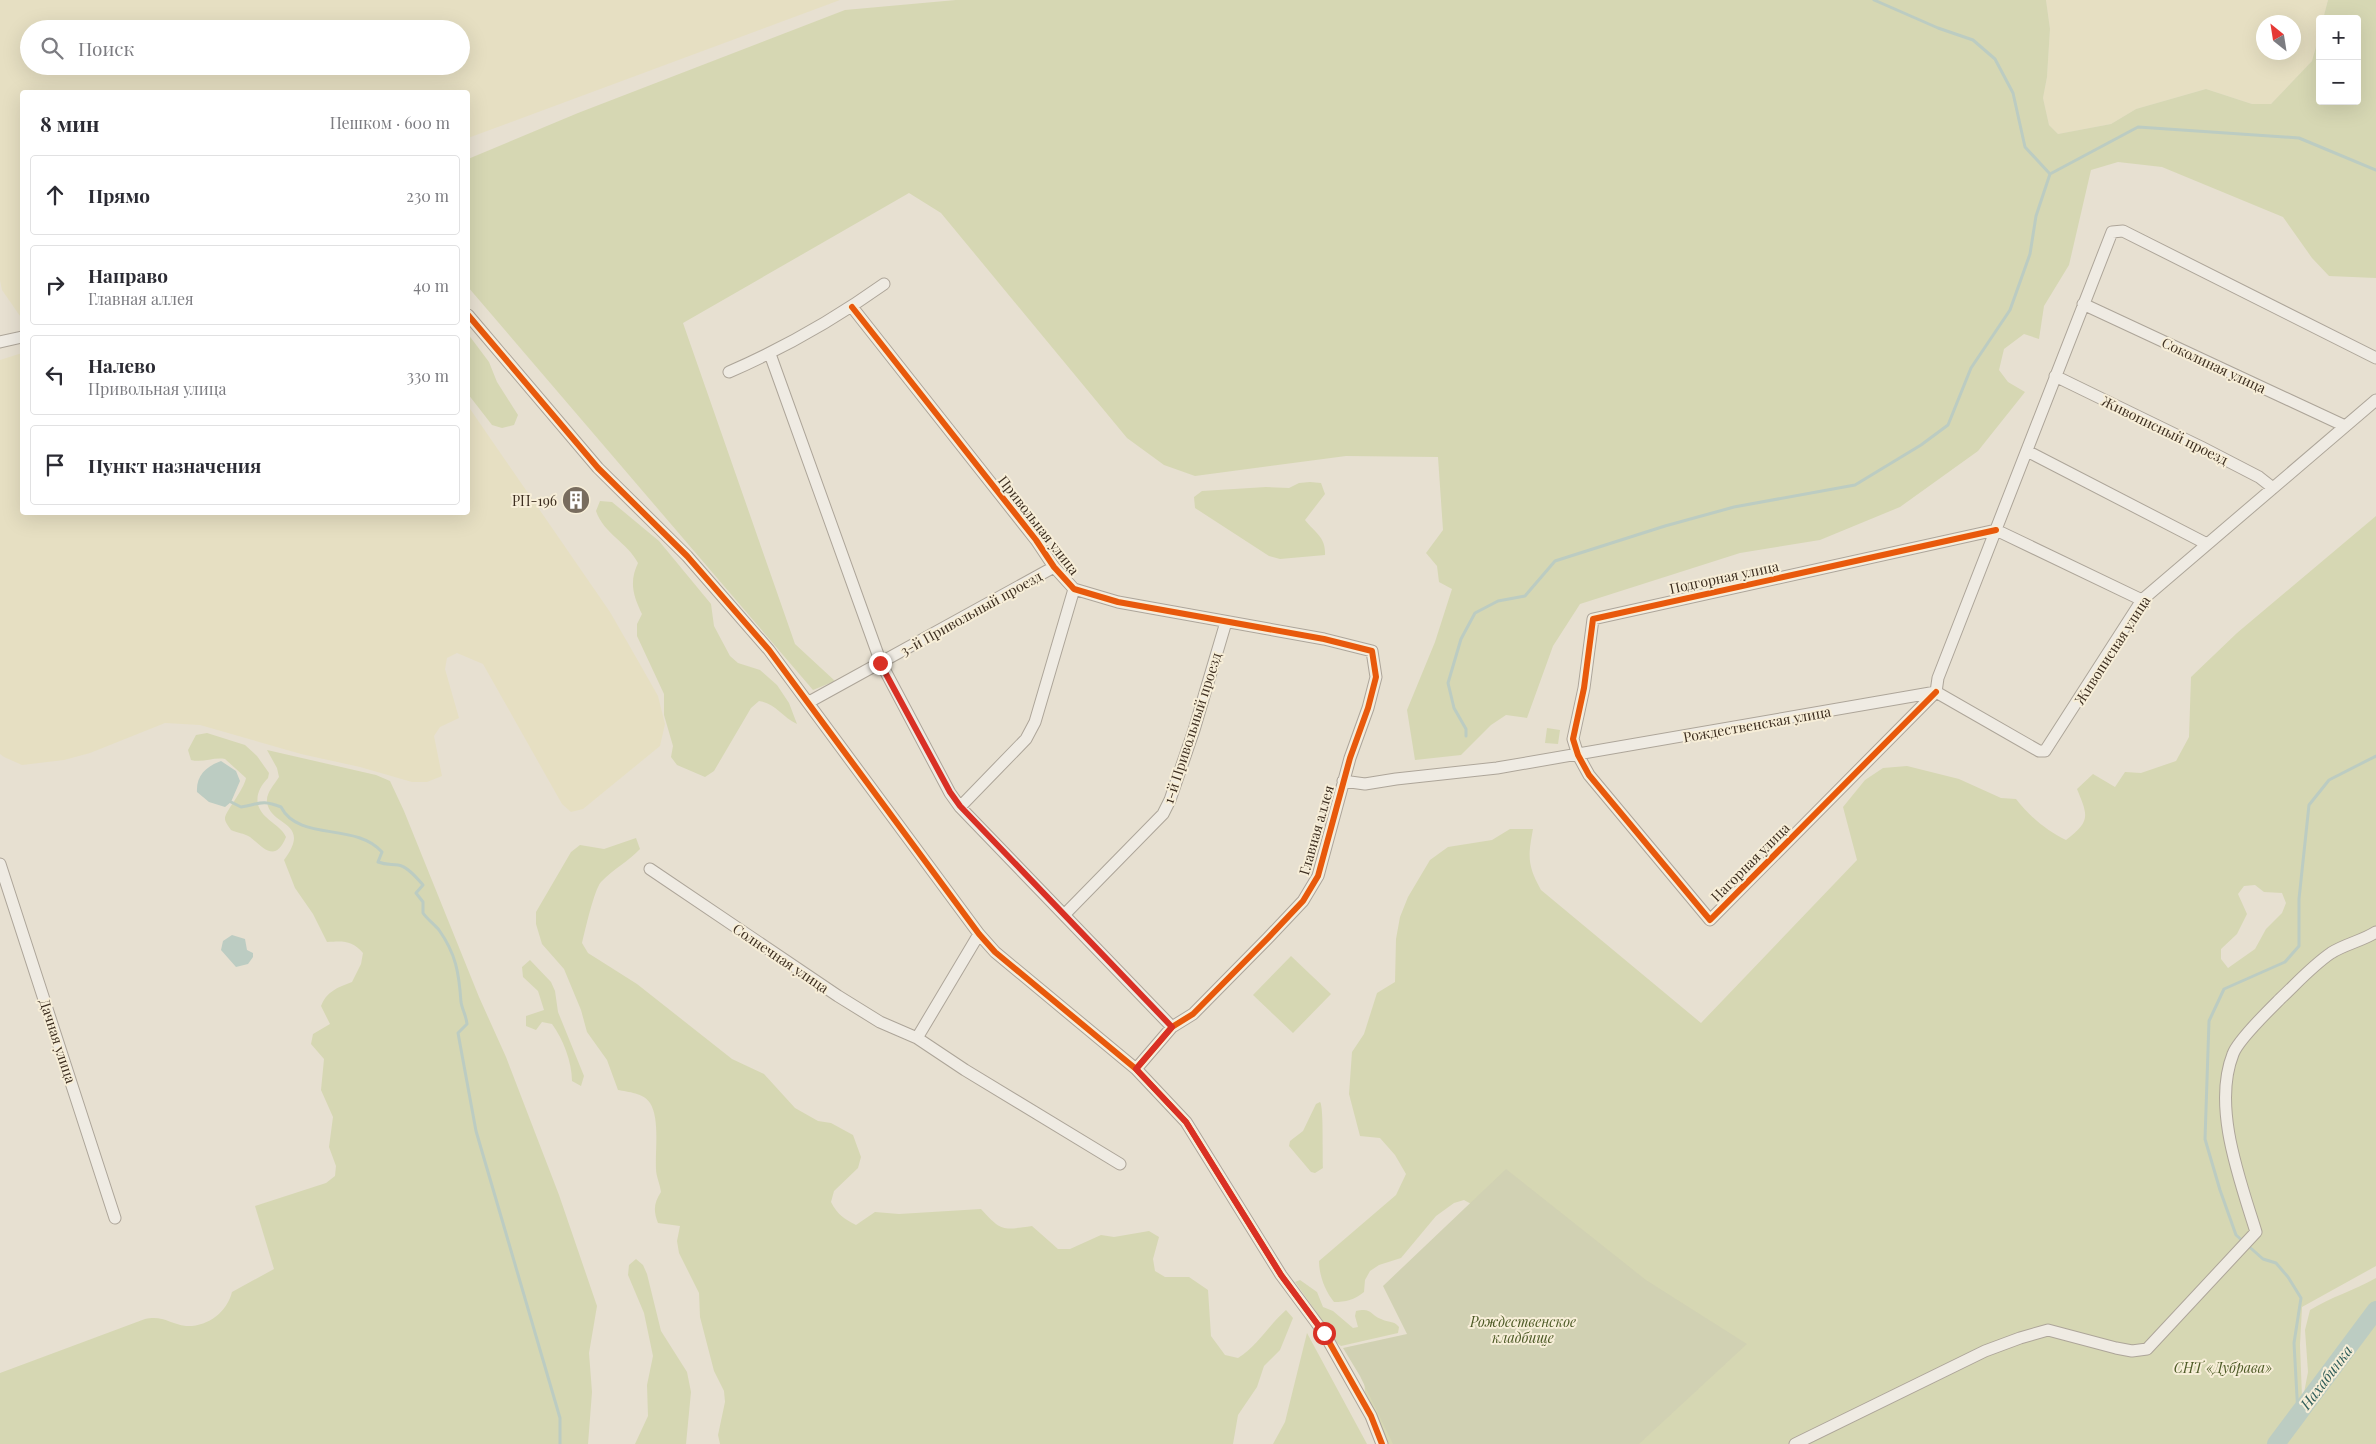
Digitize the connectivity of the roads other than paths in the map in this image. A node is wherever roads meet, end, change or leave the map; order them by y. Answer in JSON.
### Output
{"nodes":[{"id":1,"x":884,"y":284,"type":"dead end"},
{"id":2,"x":2084,"y":304,"type":"junction"},
{"id":3,"x":852,"y":307,"type":"junction"},
{"id":4,"x":470,"y":317,"type":"edge"},
{"id":5,"x":20,"y":337,"type":"edge"},
{"id":6,"x":0,"y":342,"type":"edge"},
{"id":7,"x":770,"y":354,"type":"junction"},
{"id":8,"x":2376,"y":358,"type":"edge"},
{"id":9,"x":729,"y":372,"type":"dead end"},
{"id":10,"x":2055,"y":376,"type":"junction"},
{"id":11,"x":2376,"y":400,"type":"edge"},
{"id":12,"x":2345,"y":426,"type":"junction"},
{"id":13,"x":2027,"y":451,"type":"junction"},
{"id":14,"x":2273,"y":488,"type":"junction"},
{"id":15,"x":1996,"y":530,"type":"junction"},
{"id":16,"x":2207,"y":544,"type":"junction"},
{"id":17,"x":1054,"y":567,"type":"junction"},
{"id":18,"x":1074,"y":589,"type":"junction"},
{"id":19,"x":2142,"y":600,"type":"junction"},
{"id":20,"x":1226,"y":622,"type":"junction"},
{"id":21,"x":1372,"y":651,"type":"joint"},
{"id":22,"x":880,"y":663,"type":"junction"},
{"id":23,"x":1936,"y":692,"type":"junction"},
{"id":24,"x":809,"y":702,"type":"junction"},
{"id":25,"x":1578,"y":755,"type":"junction"},
{"id":26,"x":1343,"y":781,"type":"junction"},
{"id":27,"x":960,"y":806,"type":"junction"},
{"id":28,"x":0,"y":864,"type":"edge"},
{"id":29,"x":650,"y":870,"type":"dead end"},
{"id":30,"x":1066,"y":914,"type":"junction"},
{"id":31,"x":2376,"y":932,"type":"edge"},
{"id":32,"x":979,"y":934,"type":"junction"},
{"id":33,"x":1172,"y":1027,"type":"junction"},
{"id":34,"x":917,"y":1038,"type":"junction"},
{"id":35,"x":1136,"y":1069,"type":"junction"},
{"id":36,"x":1120,"y":1164,"type":"dead end"},
{"id":37,"x":115,"y":1218,"type":"dead end"},
{"id":38,"x":1382,"y":1444,"type":"edge"},
{"id":39,"x":1795,"y":1444,"type":"edge"}],
"edges":[{"from":1,"to":3,"type":"street"},
{"from":2,"to":8,"type":"street"},
{"from":2,"to":10,"type":"street"},
{"from":2,"to":12,"type":"street","name":"Соколиная улица"},
{"from":3,"to":7,"type":"street"},
{"from":3,"to":17,"type":"street","name":"Привольная улица"},
{"from":4,"to":24,"type":"street"},
{"from":5,"to":6,"type":"street"},
{"from":7,"to":9,"type":"street"},
{"from":7,"to":22,"type":"street"},
{"from":10,"to":13,"type":"street"},
{"from":10,"to":14,"type":"street","name":"Живописный проезд"},
{"from":11,"to":12,"type":"street","name":"Живописная улица"},
{"from":12,"to":14,"type":"street","name":"Живописная улица"},
{"from":13,"to":15,"type":"street"},
{"from":13,"to":16,"type":"street"},
{"from":14,"to":16,"type":"street","name":"Живописная улица"},
{"from":15,"to":19,"type":"street"},
{"from":15,"to":23,"type":"street"},
{"from":15,"to":25,"type":"street","name":"Подгорная улица"},
{"from":16,"to":19,"type":"street","name":"Живописная улица"},
{"from":17,"to":18,"type":"street","name":"Привольная улица"},
{"from":17,"to":22,"type":"street","name":"3-й Привольный проезд"},
{"from":18,"to":20,"type":"street","name":"Привольная улица"},
{"from":18,"to":27,"type":"street"},
{"from":19,"to":23,"type":"street","name":"Живописная улица"},
{"from":20,"to":21,"type":"street","name":"Привольная улица"},
{"from":20,"to":30,"type":"street","name":"1-й Привольный проезд"},
{"from":21,"to":26,"type":"street","name":"Главная аллея"},
{"from":22,"to":24,"type":"street","name":"3-й Привольный проезд"},
{"from":22,"to":27,"type":"street"},
{"from":23,"to":25,"type":"street","name":"Рождественская улица"},
{"from":23,"to":25,"type":"street","name":"Нагорная улица"},
{"from":24,"to":32,"type":"street"},
{"from":25,"to":26,"type":"street","name":"Рождественская улица"},
{"from":26,"to":33,"type":"street","name":"Главная аллея"},
{"from":27,"to":30,"type":"street"},
{"from":28,"to":37,"type":"street","name":"Дачная улица"},
{"from":29,"to":34,"type":"street","name":"Солнечная улица"},
{"from":30,"to":33,"type":"street"},
{"from":31,"to":39,"type":"street"},
{"from":32,"to":34,"type":"street"},
{"from":32,"to":35,"type":"street"},
{"from":33,"to":35,"type":"street","name":"Главная аллея"},
{"from":34,"to":36,"type":"street","name":"Солнечная улица"},
{"from":35,"to":38,"type":"street"}]}
